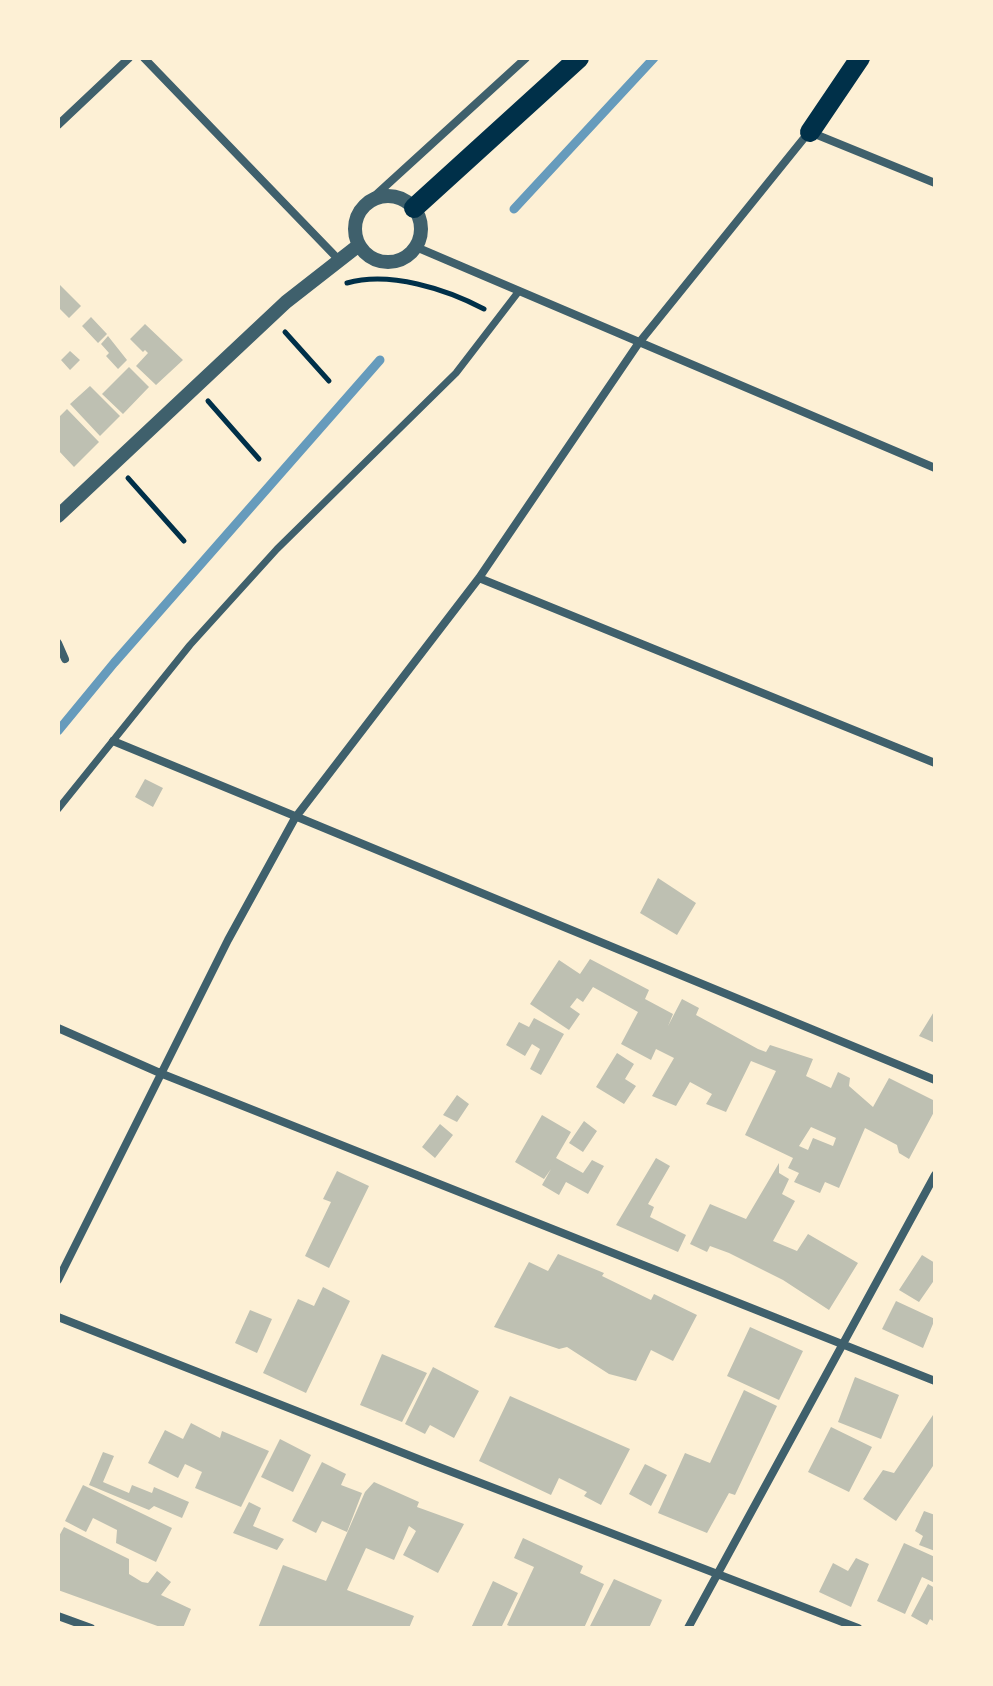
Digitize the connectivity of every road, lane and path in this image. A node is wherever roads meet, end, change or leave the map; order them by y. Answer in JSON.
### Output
{"nodes":[{"id":1,"x":129,"y":58,"type":"edge"},
{"id":2,"x":144,"y":58,"type":"edge"},
{"id":3,"x":526,"y":58,"type":"edge"},
{"id":4,"x":579,"y":58,"type":"edge"},
{"id":5,"x":860,"y":58,"type":"edge"},
{"id":6,"x":872,"y":58,"type":"edge"},
{"id":7,"x":58,"y":125,"type":"edge"},
{"id":8,"x":810,"y":132,"type":"junction"},
{"id":9,"x":935,"y":183,"type":"edge"},
{"id":10,"x":367,"y":203,"type":"junction"},
{"id":11,"x":414,"y":208,"type":"junction"},
{"id":12,"x":359,"y":245,"type":"junction"},
{"id":13,"x":416,"y":247,"type":"junction"},
{"id":14,"x":339,"y":260,"type":"junction"},
{"id":15,"x":339,"y":285,"type":"dead end"},
{"id":16,"x":519,"y":291,"type":"junction"},
{"id":17,"x":477,"y":306,"type":"dead end"},
{"id":18,"x":295,"y":322,"type":"dead end"},
{"id":19,"x":284,"y":331,"type":"junction"},
{"id":20,"x":273,"y":341,"type":"dead end"},
{"id":21,"x":638,"y":344,"type":"junction"},
{"id":22,"x":329,"y":381,"type":"dead end"},
{"id":23,"x":218,"y":390,"type":"dead end"},
{"id":24,"x":207,"y":400,"type":"junction"},
{"id":25,"x":195,"y":411,"type":"dead end"},
{"id":26,"x":259,"y":459,"type":"dead end"},
{"id":27,"x":935,"y":468,"type":"edge"},
{"id":28,"x":125,"y":475,"type":"dead end"},
{"id":29,"x":58,"y":516,"type":"edge"},
{"id":30,"x":184,"y":541,"type":"dead end"},
{"id":31,"x":479,"y":578,"type":"junction"},
{"id":32,"x":58,"y":643,"type":"edge"},
{"id":33,"x":65,"y":659,"type":"dead end"},
{"id":34,"x":113,"y":741,"type":"junction"},
{"id":35,"x":935,"y":763,"type":"edge"},
{"id":36,"x":58,"y":809,"type":"edge"},
{"id":37,"x":295,"y":818,"type":"junction"},
{"id":38,"x":58,"y":1028,"type":"edge"},
{"id":39,"x":160,"y":1073,"type":"junction"},
{"id":40,"x":935,"y":1080,"type":"edge"},
{"id":41,"x":935,"y":1175,"type":"edge"},
{"id":42,"x":58,"y":1280,"type":"edge"},
{"id":43,"x":58,"y":1317,"type":"edge"},
{"id":44,"x":842,"y":1345,"type":"junction"},
{"id":45,"x":935,"y":1381,"type":"edge"},
{"id":46,"x":719,"y":1573,"type":"junction"},
{"id":47,"x":58,"y":1616,"type":"edge"},
{"id":48,"x":91,"y":1628,"type":"edge"},
{"id":49,"x":688,"y":1628,"type":"edge"},
{"id":50,"x":858,"y":1628,"type":"edge"}],
"edges":[{"from":1,"to":7,"type":"street"},
{"from":2,"to":14,"type":"street"},
{"from":3,"to":10,"type":"street"},
{"from":4,"to":11,"type":"main road"},
{"from":5,"to":8,"type":"main road"},
{"from":6,"to":8,"type":"street"},
{"from":8,"to":9,"type":"street"},
{"from":8,"to":21,"type":"street"},
{"from":10,"to":11,"type":"street"},
{"from":10,"to":12,"type":"street"},
{"from":11,"to":13,"type":"street"},
{"from":12,"to":13,"type":"street"},
{"from":12,"to":14,"type":"street"},
{"from":13,"to":16,"type":"street"},
{"from":14,"to":29,"type":"street"},
{"from":15,"to":17,"type":"path"},
{"from":16,"to":21,"type":"street"},
{"from":16,"to":34,"type":"street"},
{"from":18,"to":19,"type":"path"},
{"from":19,"to":20,"type":"path"},
{"from":19,"to":22,"type":"path"},
{"from":21,"to":27,"type":"street"},
{"from":21,"to":31,"type":"street"},
{"from":23,"to":24,"type":"path"},
{"from":24,"to":25,"type":"path"},
{"from":24,"to":26,"type":"path"},
{"from":28,"to":30,"type":"path"},
{"from":31,"to":35,"type":"street"},
{"from":31,"to":37,"type":"street"},
{"from":32,"to":33,"type":"street"},
{"from":34,"to":36,"type":"street"},
{"from":34,"to":37,"type":"street"},
{"from":37,"to":39,"type":"street"},
{"from":37,"to":40,"type":"street"},
{"from":38,"to":39,"type":"street"},
{"from":39,"to":42,"type":"street"},
{"from":39,"to":44,"type":"street"},
{"from":41,"to":44,"type":"street"},
{"from":43,"to":46,"type":"street"},
{"from":44,"to":45,"type":"street"},
{"from":44,"to":46,"type":"street"},
{"from":46,"to":49,"type":"street"},
{"from":46,"to":50,"type":"street"},
{"from":47,"to":48,"type":"street"}]}
